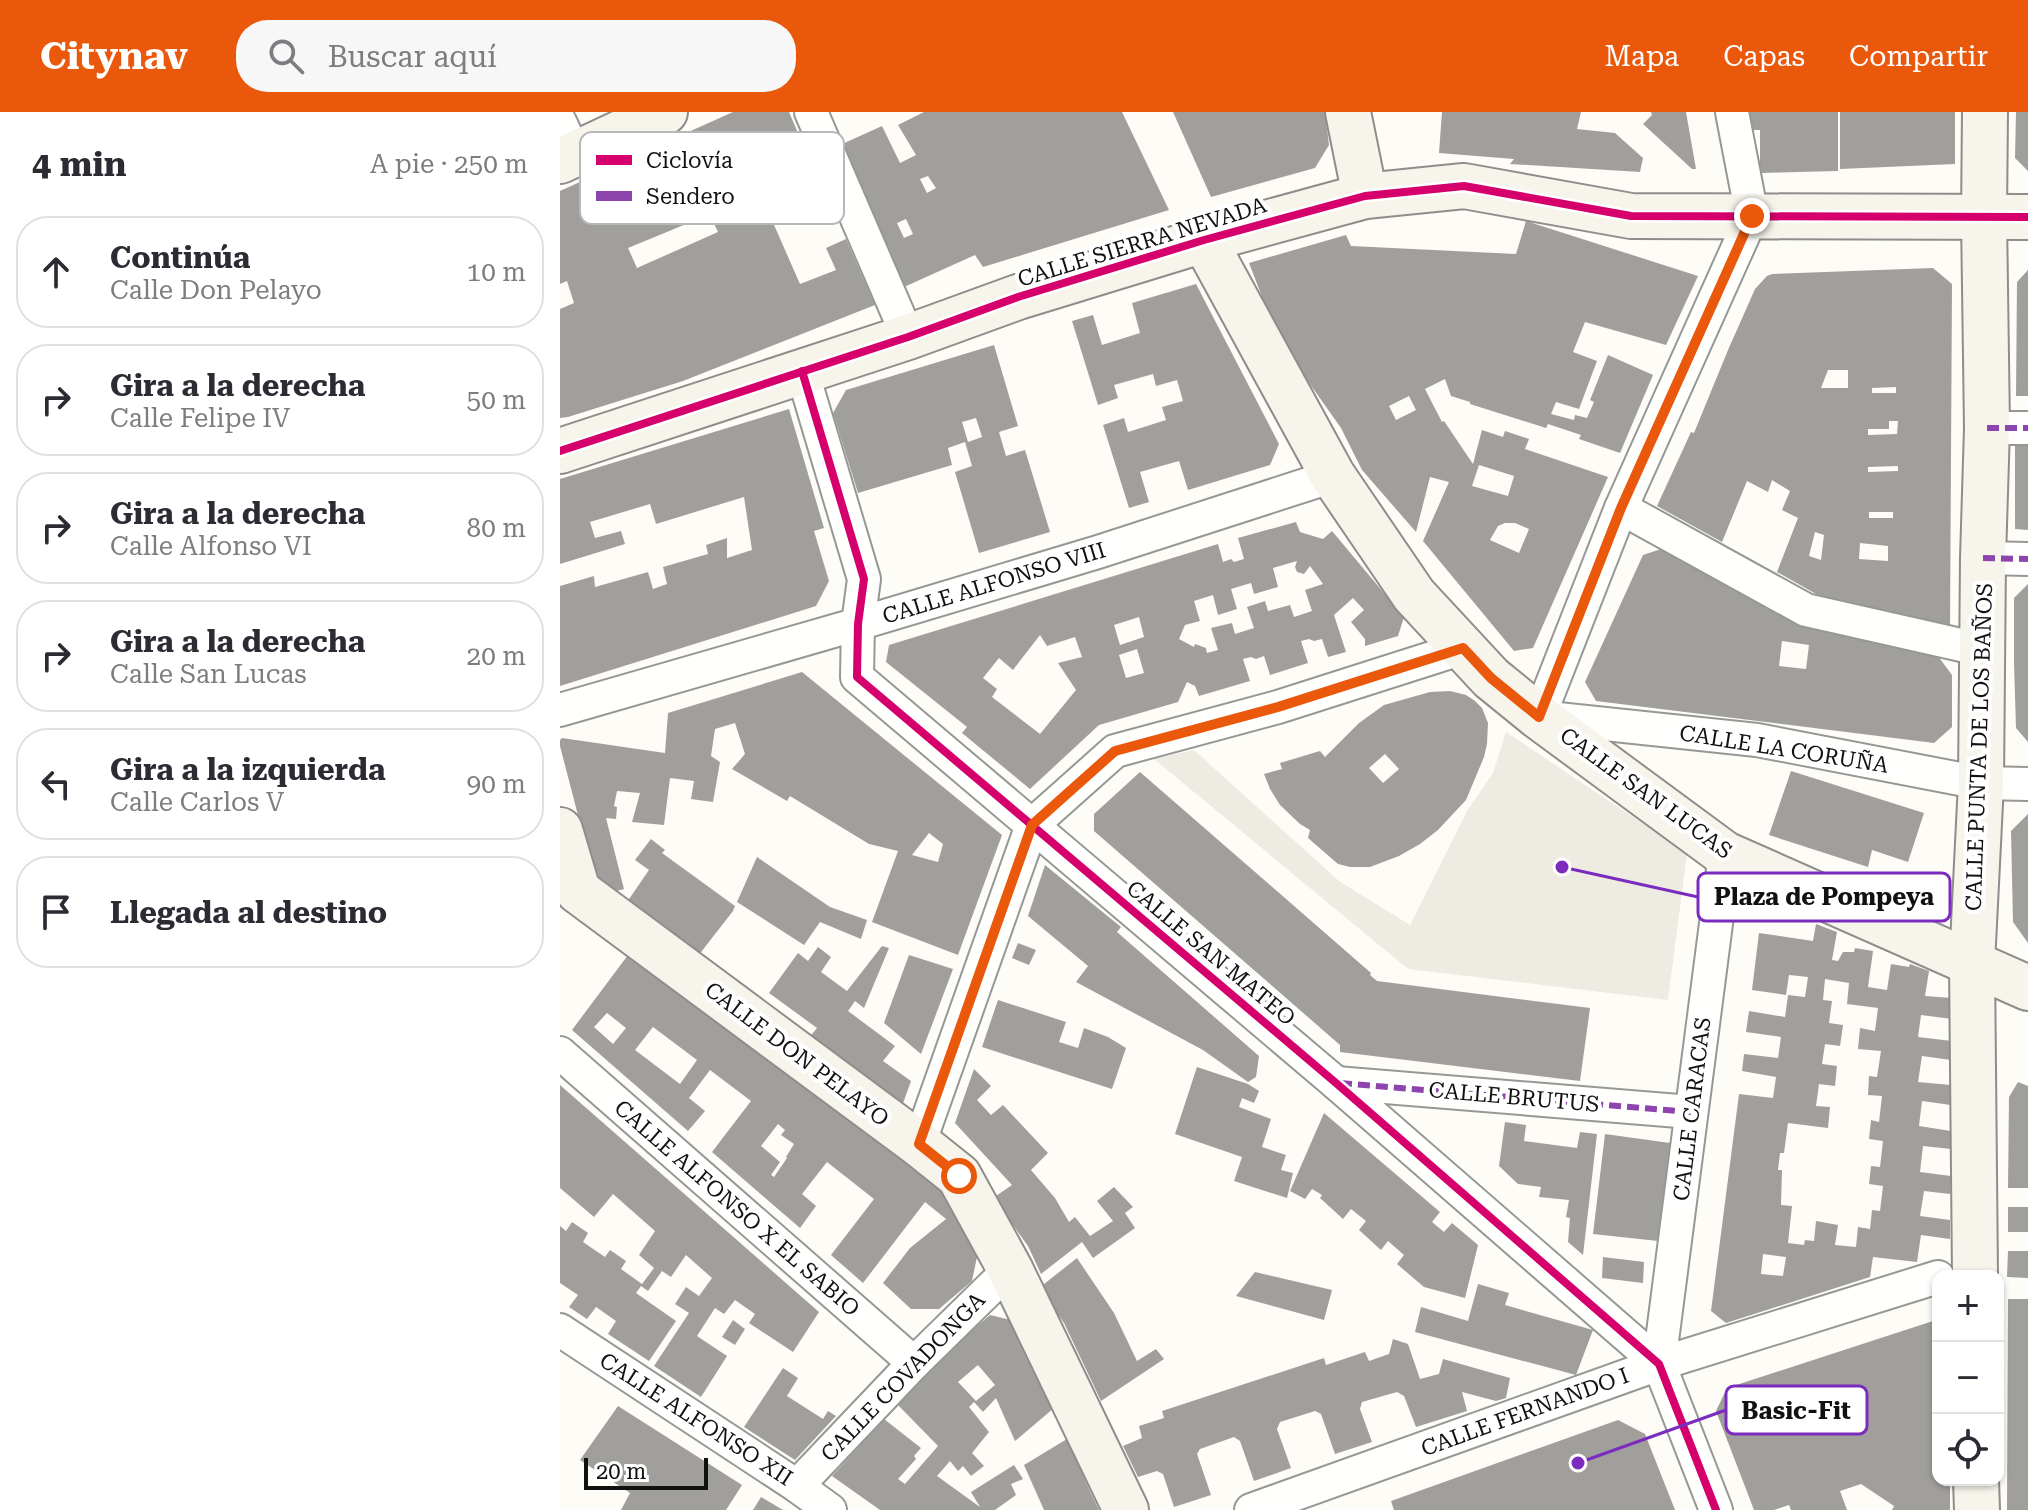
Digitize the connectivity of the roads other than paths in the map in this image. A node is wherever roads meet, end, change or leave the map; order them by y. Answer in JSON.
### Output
{"nodes":[{"id":1,"x":665,"y":112,"type":"edge"},
{"id":2,"x":811,"y":112,"type":"edge"},
{"id":3,"x":1348,"y":112,"type":"edge"},
{"id":4,"x":1732,"y":112,"type":"edge"},
{"id":5,"x":1985,"y":112,"type":"edge"},
{"id":6,"x":604,"y":132,"type":"edge"},
{"id":7,"x":820,"y":132,"type":"edge"},
{"id":8,"x":844,"y":189,"type":"edge"},
{"id":9,"x":1365,"y":196,"type":"junction"},
{"id":10,"x":1752,"y":216,"type":"junction"},
{"id":11,"x":1984,"y":217,"type":"junction"},
{"id":12,"x":2028,"y":217,"type":"edge"},
{"id":13,"x":1204,"y":240,"type":"junction"},
{"id":14,"x":908,"y":337,"type":"junction"},
{"id":15,"x":802,"y":371,"type":"junction"},
{"id":16,"x":2008,"y":428,"type":"edge"},
{"id":17,"x":560,"y":451,"type":"edge"},
{"id":18,"x":1333,"y":476,"type":"junction"},
{"id":19,"x":1621,"y":508,"type":"junction"},
{"id":20,"x":1983,"y":558,"type":"junction"},
{"id":21,"x":2028,"y":559,"type":"edge"},
{"id":22,"x":858,"y":624,"type":"junction"},
{"id":23,"x":1463,"y":648,"type":"junction"},
{"id":24,"x":1983,"y":650,"type":"junction"},
{"id":25,"x":560,"y":710,"type":"edge"},
{"id":26,"x":1539,"y":717,"type":"junction"},
{"id":27,"x":1981,"y":783,"type":"junction"},
{"id":28,"x":2028,"y":784,"type":"edge"},
{"id":29,"x":1032,"y":825,"type":"junction"},
{"id":30,"x":560,"y":830,"type":"edge"},
{"id":31,"x":1725,"y":854,"type":"junction"},
{"id":32,"x":569,"y":901,"type":"edge"},
{"id":33,"x":1972,"y":964,"type":"junction"},
{"id":34,"x":2028,"y":988,"type":"edge"},
{"id":35,"x":560,"y":1053,"type":"edge"},
{"id":36,"x":1336,"y":1083,"type":"junction"},
{"id":37,"x":1691,"y":1112,"type":"junction"},
{"id":38,"x":919,"y":1144,"type":"junction"},
{"id":39,"x":1010,"y":1269,"type":"junction"},
{"id":40,"x":1958,"y":1270,"type":"edge"},
{"id":41,"x":1932,"y":1282,"type":"edge"},
{"id":42,"x":560,"y":1330,"type":"edge"},
{"id":43,"x":914,"y":1363,"type":"junction"},
{"id":44,"x":1659,"y":1364,"type":"junction"},
{"id":45,"x":797,"y":1486,"type":"junction"},
{"id":46,"x":1976,"y":1486,"type":"edge"},
{"id":47,"x":830,"y":1510,"type":"edge"},
{"id":48,"x":1126,"y":1510,"type":"edge"},
{"id":49,"x":1251,"y":1510,"type":"edge"},
{"id":50,"x":1716,"y":1510,"type":"edge"},
{"id":51,"x":1977,"y":1510,"type":"edge"}],
"edges":[{"from":1,"to":6,"type":"street"},
{"from":2,"to":7,"type":"street"},
{"from":3,"to":9,"type":"street"},
{"from":4,"to":10,"type":"street"},
{"from":5,"to":11,"type":"street","name":"CALLE PUNTA DE LOS BAÑOS"},
{"from":8,"to":14,"type":"street"},
{"from":9,"to":10,"type":"street","name":"CALLE SIERRA NEVADA"},
{"from":9,"to":13,"type":"street","name":"CALLE SIERRA NEVADA"},
{"from":10,"to":11,"type":"street","name":"CALLE SIERRA NEVADA"},
{"from":10,"to":19,"type":"street"},
{"from":11,"to":12,"type":"street","name":"CALLE SIERRA NEVADA"},
{"from":11,"to":16,"type":"street","name":"CALLE PUNTA DE LOS BAÑOS"},
{"from":13,"to":14,"type":"street","name":"CALLE SIERRA NEVADA"},
{"from":13,"to":18,"type":"street","name":"CALLE SAN LUCAS"},
{"from":14,"to":15,"type":"street","name":"CALLE SIERRA NEVADA"},
{"from":15,"to":17,"type":"street","name":"CALLE SIERRA NEVADA"},
{"from":15,"to":22,"type":"street","name":"CALLE SAN MATEO"},
{"from":16,"to":20,"type":"street","name":"CALLE PUNTA DE LOS BAÑOS"},
{"from":18,"to":22,"type":"street","name":"CALLE ALFONSO VIII"},
{"from":18,"to":23,"type":"street","name":"CALLE SAN LUCAS"},
{"from":19,"to":24,"type":"street"},
{"from":19,"to":26,"type":"street"},
{"from":20,"to":21,"type":"street"},
{"from":20,"to":24,"type":"street","name":"CALLE PUNTA DE LOS BAÑOS"},
{"from":22,"to":25,"type":"street","name":"CALLE ALFONSO VIII"},
{"from":22,"to":29,"type":"street","name":"CALLE SAN MATEO"},
{"from":23,"to":26,"type":"street","name":"CALLE SAN LUCAS"},
{"from":23,"to":29,"type":"street"},
{"from":24,"to":27,"type":"street","name":"CALLE PUNTA DE LOS BAÑOS"},
{"from":26,"to":27,"type":"street","name":"CALLE LA CORUÑA"},
{"from":26,"to":31,"type":"street","name":"CALLE SAN LUCAS"},
{"from":27,"to":28,"type":"street","name":"CALLE LA CORUÑA"},
{"from":27,"to":33,"type":"street","name":"CALLE PUNTA DE LOS BAÑOS"},
{"from":29,"to":36,"type":"street","name":"CALLE SAN MATEO"},
{"from":29,"to":38,"type":"street"},
{"from":30,"to":32,"type":"street","name":"CALLE DON PELAYO"},
{"from":31,"to":33,"type":"street","name":"CALLE SAN LUCAS"},
{"from":31,"to":37,"type":"street","name":"CALLE CARACAS"},
{"from":32,"to":38,"type":"street","name":"CALLE DON PELAYO"},
{"from":33,"to":34,"type":"street","name":"CALLE SAN LUCAS"},
{"from":33,"to":40,"type":"street","name":"CALLE PUNTA DE LOS BAÑOS"},
{"from":35,"to":43,"type":"street","name":"CALLE ALFONSO X EL SABIO"},
{"from":36,"to":37,"type":"street","name":"CALLE BRUTUS"},
{"from":36,"to":44,"type":"street","name":"CALLE SAN MATEO"},
{"from":37,"to":44,"type":"street","name":"CALLE CARACAS"},
{"from":38,"to":39,"type":"street","name":"CALLE DON PELAYO"},
{"from":39,"to":43,"type":"street","name":"CALLE COVADONGA"},
{"from":39,"to":48,"type":"street","name":"CALLE DON PELAYO"},
{"from":41,"to":44,"type":"street","name":"CALLE FERNANDO I"},
{"from":42,"to":45,"type":"street","name":"CALLE ALFONSO XII"},
{"from":43,"to":45,"type":"street","name":"CALLE COVADONGA"},
{"from":44,"to":49,"type":"street","name":"CALLE FERNANDO I"},
{"from":44,"to":50,"type":"street","name":"CALLE SAN MATEO"},
{"from":45,"to":47,"type":"street","name":"CALLE ALFONSO XII"},
{"from":46,"to":51,"type":"street"}]}
